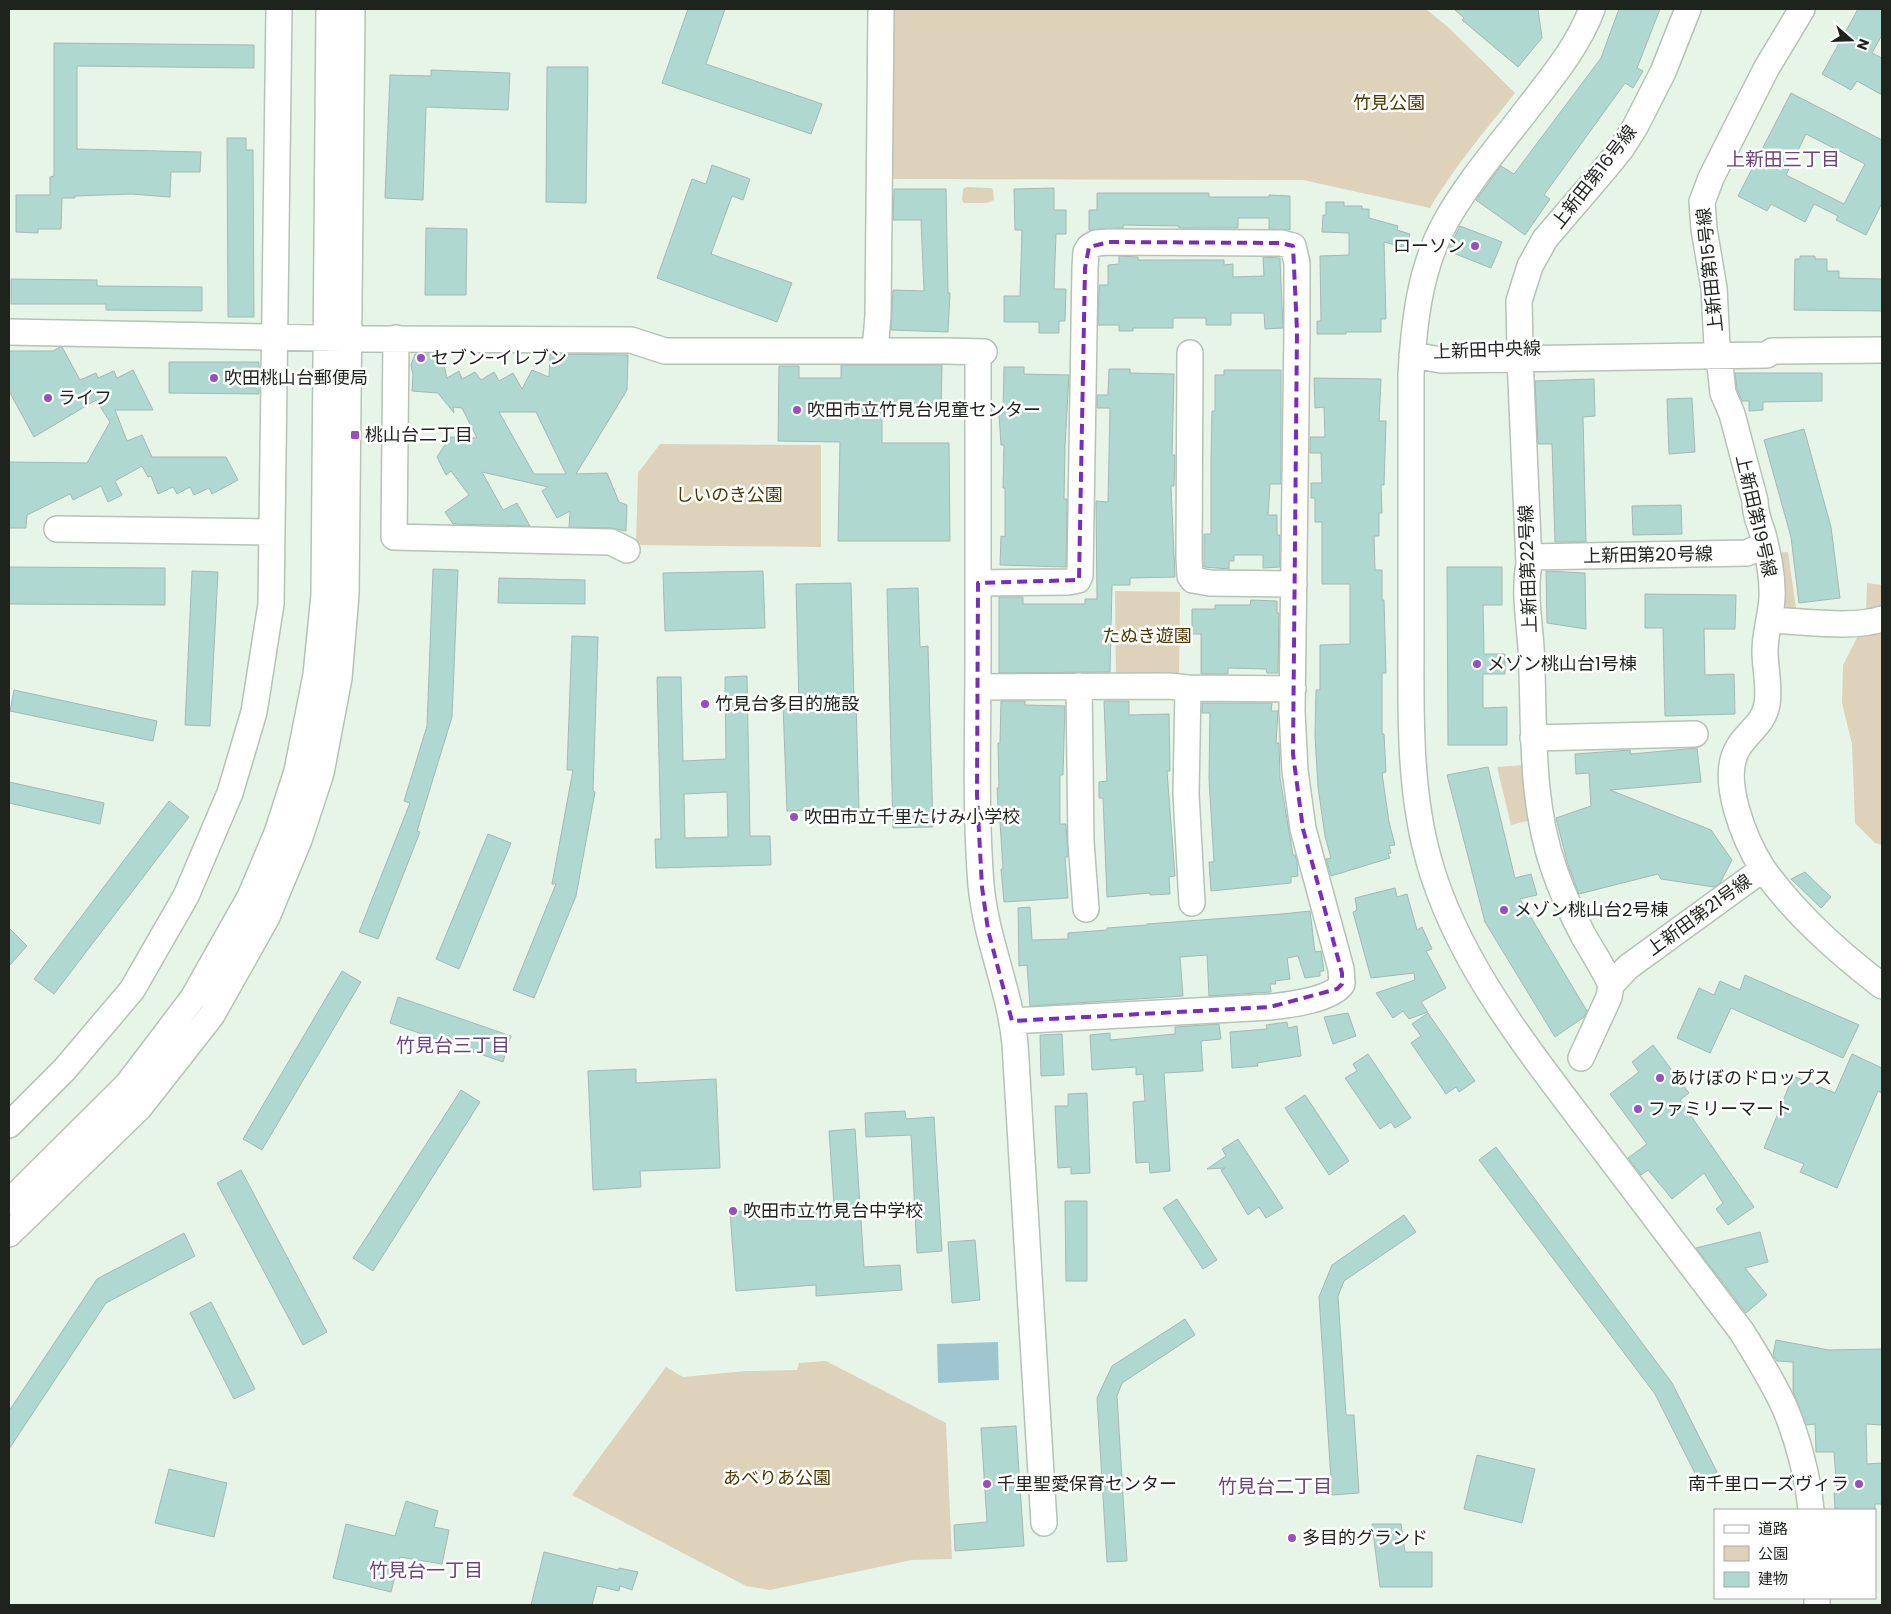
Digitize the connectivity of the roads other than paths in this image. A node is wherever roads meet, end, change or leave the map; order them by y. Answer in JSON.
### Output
{"nodes":[{"id":1,"x":279,"y":9,"type":"edge"},
{"id":2,"x":329,"y":9,"type":"edge"},
{"id":3,"x":352,"y":9,"type":"edge"},
{"id":4,"x":881,"y":9,"type":"edge"},
{"id":5,"x":1592,"y":9,"type":"edge"},
{"id":6,"x":1688,"y":9,"type":"edge"},
{"id":7,"x":1802,"y":9,"type":"edge"},
{"id":8,"x":9,"y":332,"type":"edge"},
{"id":9,"x":275,"y":337,"type":"junction"},
{"id":10,"x":337,"y":338,"type":"junction"},
{"id":11,"x":396,"y":338,"type":"junction"},
{"id":12,"x":875,"y":350,"type":"junction"},
{"id":13,"x":1882,"y":350,"type":"edge"},
{"id":14,"x":1718,"y":352,"type":"junction"},
{"id":15,"x":1190,"y":353,"type":"dead end"},
{"id":16,"x":1520,"y":353,"type":"junction"},
{"id":17,"x":1412,"y":355,"type":"junction"},
{"id":18,"x":57,"y":529,"type":"dead end"},
{"id":19,"x":271,"y":532,"type":"junction"},
{"id":20,"x":1765,"y":544,"type":"junction"},
{"id":21,"x":627,"y":550,"type":"dead end"},
{"id":22,"x":1529,"y":557,"type":"junction"},
{"id":23,"x":978,"y":582,"type":"junction"},
{"id":24,"x":1294,"y":584,"type":"junction"},
{"id":25,"x":1882,"y":619,"type":"edge"},
{"id":26,"x":1769,"y":620,"type":"junction"},
{"id":27,"x":1079,"y":686,"type":"junction"},
{"id":28,"x":978,"y":687,"type":"junction"},
{"id":29,"x":1188,"y":688,"type":"junction"},
{"id":30,"x":1293,"y":689,"type":"junction"},
{"id":31,"x":1751,"y":733,"type":"joint"},
{"id":32,"x":1695,"y":734,"type":"dead end"},
{"id":33,"x":1533,"y":738,"type":"junction"},
{"id":34,"x":1763,"y":870,"type":"junction"},
{"id":35,"x":1192,"y":903,"type":"dead end"},
{"id":36,"x":1086,"y":909,"type":"dead end"},
{"id":37,"x":1611,"y":985,"type":"junction"},
{"id":38,"x":1882,"y":986,"type":"edge"},
{"id":39,"x":1012,"y":1021,"type":"junction"},
{"id":40,"x":1581,"y":1058,"type":"dead end"},
{"id":41,"x":9,"y":1125,"type":"edge"},
{"id":42,"x":9,"y":1202,"type":"edge"},
{"id":43,"x":9,"y":1234,"type":"edge"},
{"id":44,"x":1810,"y":1509,"type":"edge"},
{"id":45,"x":1044,"y":1523,"type":"dead end"}],
"edges":[{"from":1,"to":9,"type":"street"},
{"from":2,"to":10,"type":"street"},
{"from":3,"to":10,"type":"street"},
{"from":4,"to":12,"type":"street"},
{"from":5,"to":17,"type":"street"},
{"from":6,"to":16,"type":"street","name":"上新田第16号線"},
{"from":7,"to":14,"type":"street","name":"上新田第15号線"},
{"from":8,"to":9,"type":"street"},
{"from":9,"to":10,"type":"street"},
{"from":9,"to":19,"type":"street"},
{"from":10,"to":11,"type":"street"},
{"from":10,"to":42,"type":"street"},
{"from":10,"to":43,"type":"street"},
{"from":11,"to":12,"type":"street"},
{"from":11,"to":21,"type":"street"},
{"from":12,"to":23,"type":"street"},
{"from":13,"to":14,"type":"street","name":"上新田中央線"},
{"from":14,"to":16,"type":"street","name":"上新田中央線"},
{"from":14,"to":20,"type":"street","name":"上新田第19号線"},
{"from":15,"to":24,"type":"street"},
{"from":16,"to":17,"type":"street","name":"上新田中央線"},
{"from":16,"to":22,"type":"street","name":"上新田第22号線"},
{"from":17,"to":44,"type":"street"},
{"from":18,"to":19,"type":"street"},
{"from":19,"to":41,"type":"street"},
{"from":20,"to":22,"type":"street","name":"上新田第20号線"},
{"from":20,"to":26,"type":"street","name":"上新田第19号線"},
{"from":22,"to":33,"type":"street","name":"上新田第22号線"},
{"from":23,"to":24,"type":"street"},
{"from":23,"to":28,"type":"street"},
{"from":24,"to":30,"type":"street"},
{"from":25,"to":26,"type":"street"},
{"from":26,"to":31,"type":"street","name":"上新田第19号線"},
{"from":27,"to":28,"type":"street"},
{"from":27,"to":29,"type":"street"},
{"from":27,"to":36,"type":"street"},
{"from":28,"to":39,"type":"street"},
{"from":29,"to":30,"type":"street"},
{"from":29,"to":35,"type":"street"},
{"from":30,"to":39,"type":"street"},
{"from":31,"to":34,"type":"street","name":"上新田第21号線"},
{"from":32,"to":33,"type":"street"},
{"from":33,"to":37,"type":"street","name":"上新田第22号線"},
{"from":34,"to":37,"type":"street","name":"上新田第21号線"},
{"from":34,"to":38,"type":"street"},
{"from":37,"to":40,"type":"street"},
{"from":39,"to":45,"type":"street"}]}
